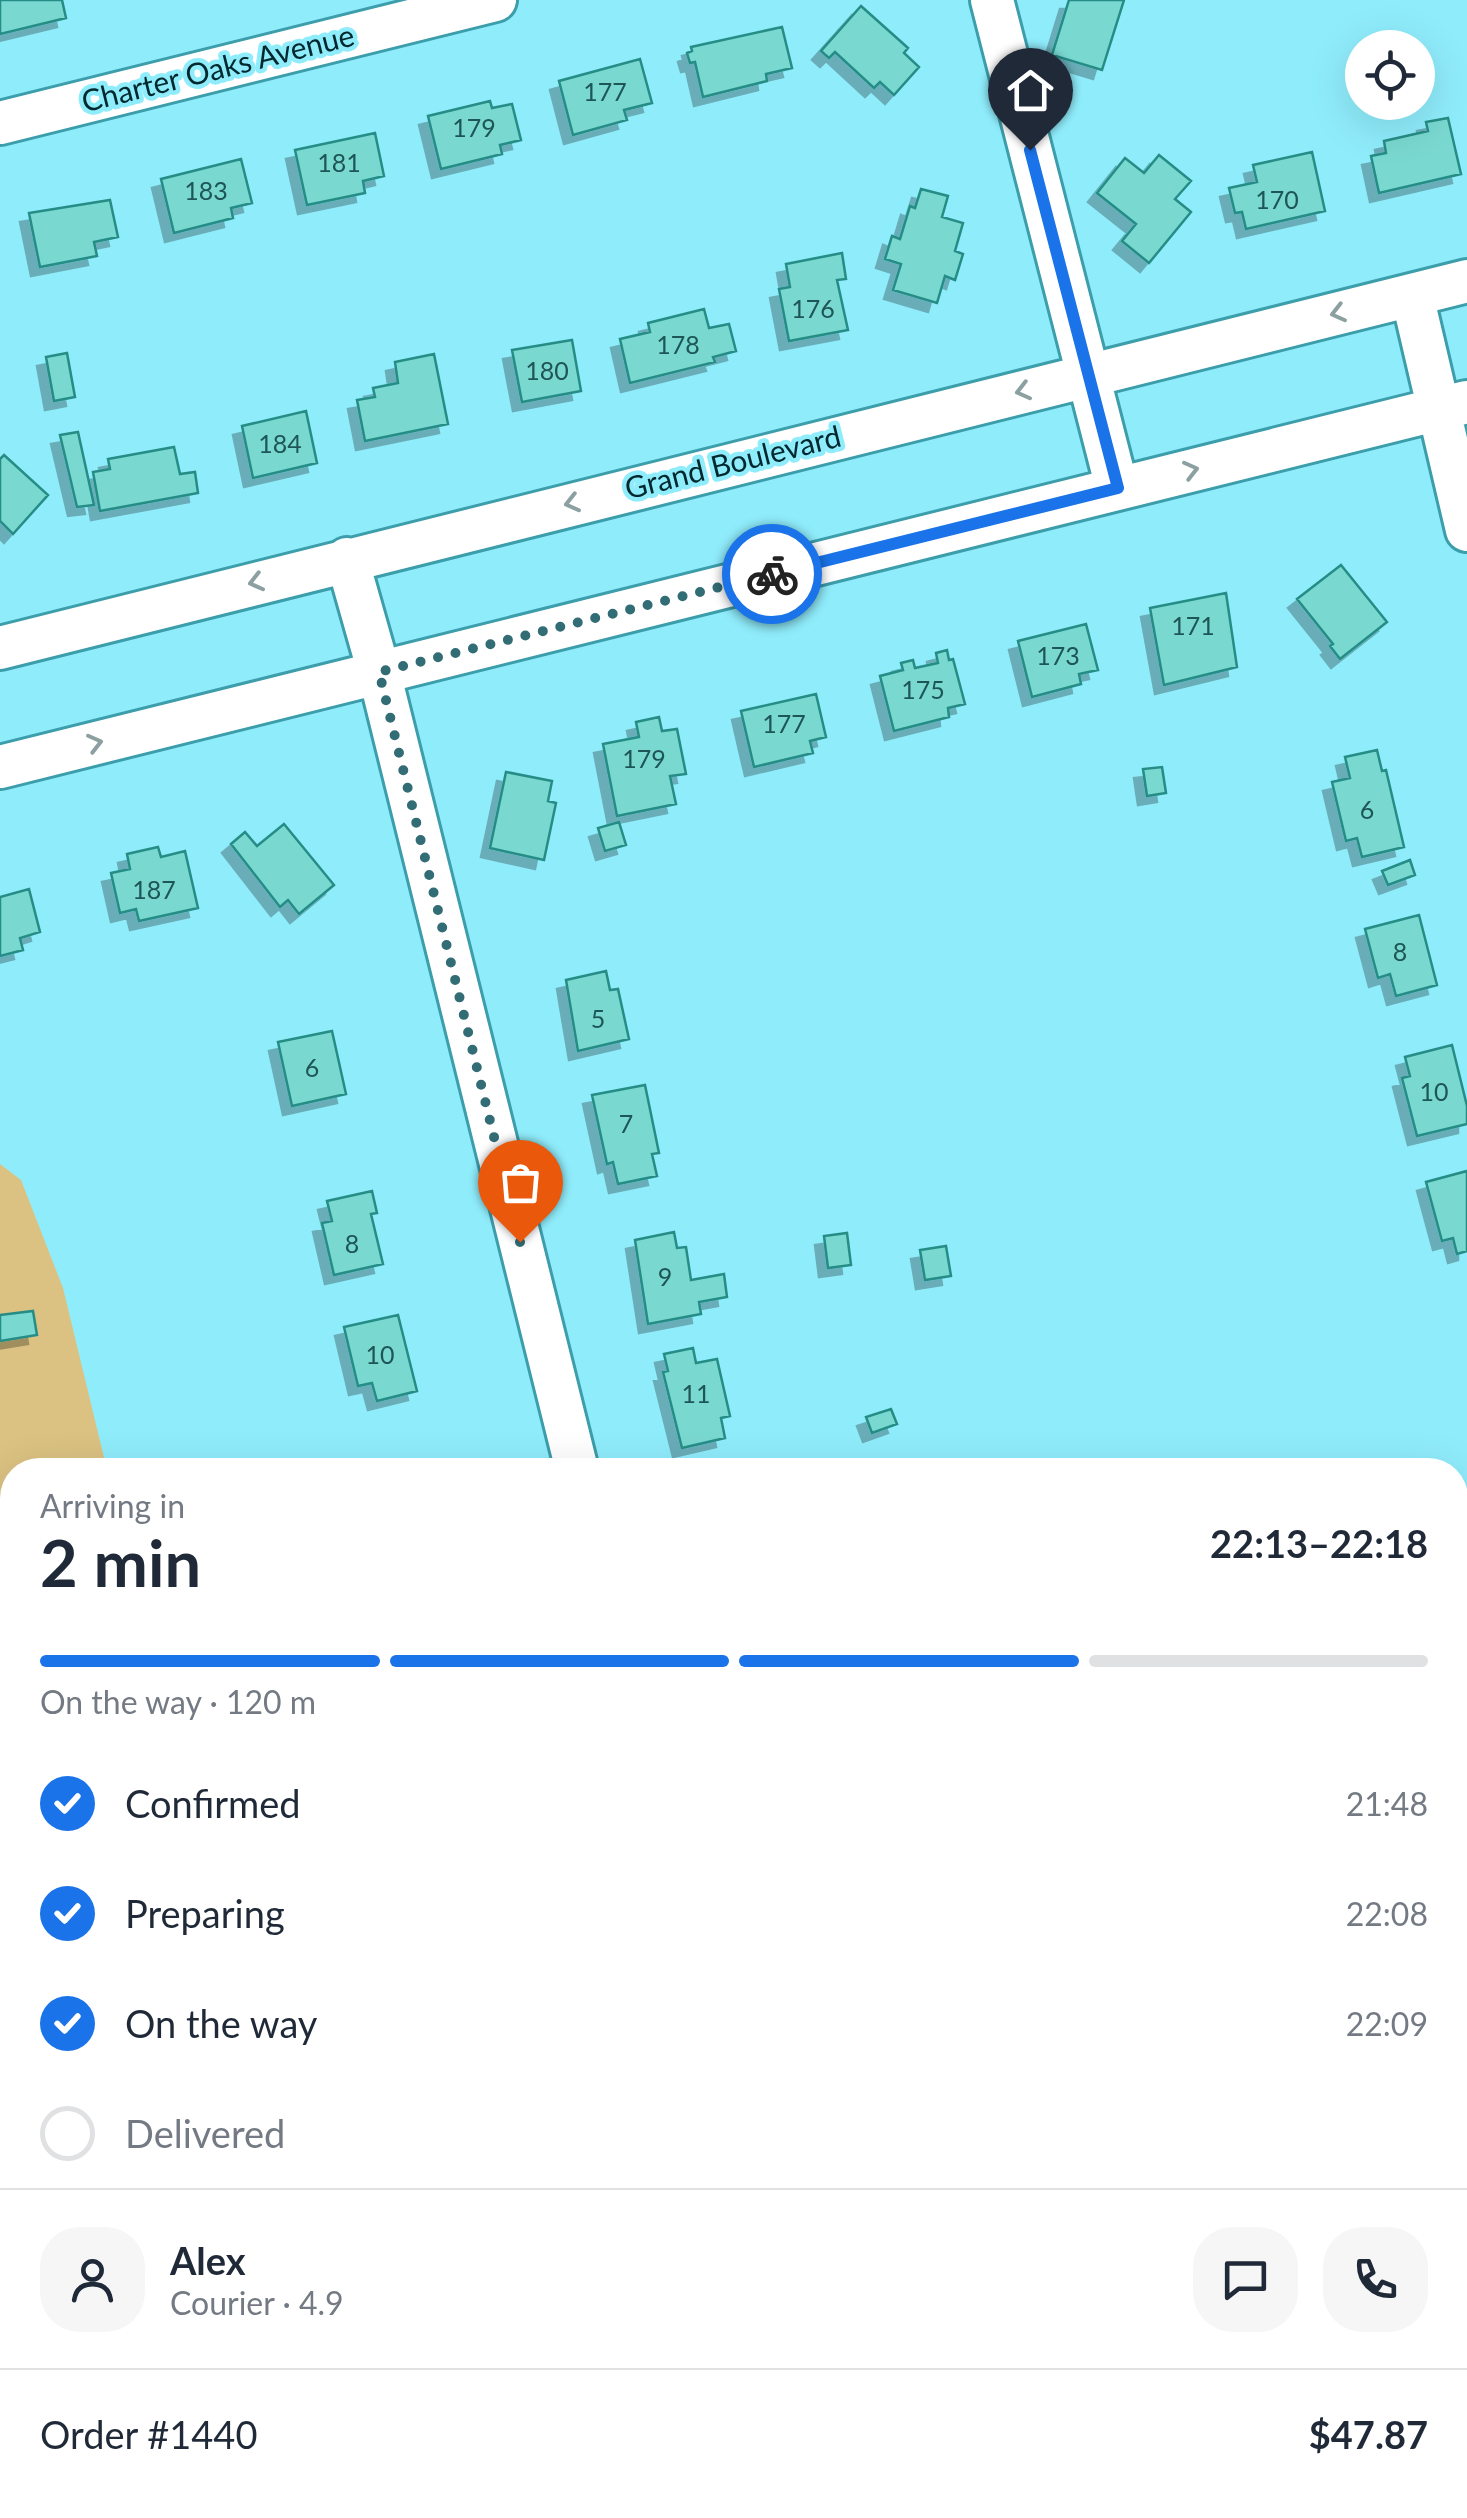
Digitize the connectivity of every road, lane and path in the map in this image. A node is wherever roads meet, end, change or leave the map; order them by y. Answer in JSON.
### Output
{"nodes":[{"id":1,"x":495,"y":0,"type":"edge"},
{"id":2,"x":992,"y":0,"type":"edge"},
{"id":3,"x":0,"y":124,"type":"edge"},
{"id":4,"x":1467,"y":281,"type":"edge"},
{"id":5,"x":1412,"y":295,"type":"junction"},
{"id":6,"x":1088,"y":375,"type":"junction"},
{"id":7,"x":1452,"y":405,"type":"edge"},
{"id":8,"x":1118,"y":488,"type":"junction"},
{"id":9,"x":1467,"y":530,"type":"edge"},
{"id":10,"x":347,"y":559,"type":"junction"},
{"id":11,"x":0,"y":648,"type":"edge"},
{"id":12,"x":379,"y":672,"type":"junction"},
{"id":13,"x":0,"y":767,"type":"edge"},
{"id":14,"x":574,"y":1458,"type":"edge"}],
"edges":[{"from":1,"to":3,"type":"street","name":"Charter Oaks Avenue"},
{"from":2,"to":6,"type":"street"},
{"from":4,"to":5,"type":"street","name":"Grand Boulevard"},
{"from":5,"to":6,"type":"street","name":"Grand Boulevard","one_way":true},
{"from":5,"to":7,"type":"street"},
{"from":6,"to":8,"type":"street"},
{"from":6,"to":10,"type":"street","name":"Grand Boulevard","one_way":true},
{"from":8,"to":7,"type":"street","one_way":true},
{"from":7,"to":9,"type":"street"},
{"from":8,"to":12,"type":"street"},
{"from":10,"to":11,"type":"street","name":"Grand Boulevard","one_way":true},
{"from":10,"to":12,"type":"street"},
{"from":13,"to":12,"type":"street","one_way":true},
{"from":12,"to":14,"type":"street"}]}
